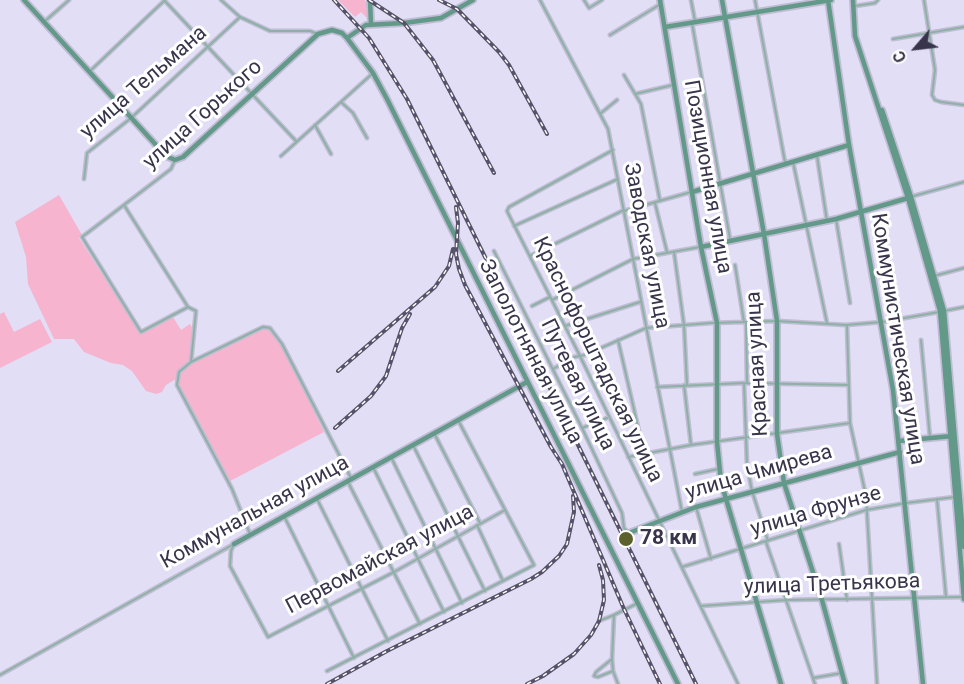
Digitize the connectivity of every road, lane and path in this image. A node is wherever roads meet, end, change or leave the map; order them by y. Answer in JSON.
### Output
{"nodes":[{"id":1,"x":24,"y":0,"type":"edge"},
{"id":2,"x":69,"y":0,"type":"edge"},
{"id":3,"x":165,"y":0,"type":"edge"},
{"id":4,"x":220,"y":0,"type":"edge"},
{"id":5,"x":370,"y":0,"type":"edge"},
{"id":6,"x":472,"y":0,"type":"edge"},
{"id":7,"x":540,"y":0,"type":"edge"},
{"id":8,"x":584,"y":0,"type":"edge"},
{"id":9,"x":603,"y":0,"type":"edge"},
{"id":10,"x":691,"y":0,"type":"edge"},
{"id":11,"x":723,"y":0,"type":"edge"},
{"id":12,"x":756,"y":0,"type":"edge"},
{"id":13,"x":829,"y":0,"type":"edge"},
{"id":14,"x":853,"y":0,"type":"edge"},
{"id":15,"x":878,"y":0,"type":"edge"},
{"id":16,"x":924,"y":0,"type":"edge"},
{"id":17,"x":661,"y":2,"type":"edge"},
{"id":18,"x":853,"y":7,"type":"junction"},
{"id":19,"x":758,"y":12,"type":"junction"},
{"id":20,"x":240,"y":17,"type":"junction"},
{"id":21,"x":726,"y":17,"type":"junction"},
{"id":22,"x":44,"y":22,"type":"junction"},
{"id":23,"x":694,"y":23,"type":"junction"},
{"id":24,"x":371,"y":24,"type":"junction"},
{"id":25,"x":665,"y":27,"type":"junction"},
{"id":26,"x":964,"y":27,"type":"edge"},
{"id":27,"x":929,"y":32,"type":"junction"},
{"id":28,"x":318,"y":34,"type":"junction"},
{"id":29,"x":610,"y":36,"type":"dead end"},
{"id":30,"x":347,"y":38,"type":"junction"},
{"id":31,"x":893,"y":39,"type":"dead end"},
{"id":32,"x":208,"y":48,"type":"junction"},
{"id":33,"x":89,"y":72,"type":"junction"},
{"id":34,"x":373,"y":73,"type":"junction"},
{"id":35,"x":624,"y":75,"type":"dead end"},
{"id":36,"x":673,"y":85,"type":"junction"},
{"id":37,"x":253,"y":94,"type":"junction"},
{"id":38,"x":634,"y":94,"type":"junction"},
{"id":39,"x":617,"y":100,"type":"dead end"},
{"id":40,"x":341,"y":102,"type":"junction"},
{"id":41,"x":964,"y":105,"type":"edge"},
{"id":42,"x":601,"y":113,"type":"junction"},
{"id":43,"x":132,"y":118,"type":"junction"},
{"id":44,"x":315,"y":125,"type":"junction"},
{"id":45,"x":367,"y":138,"type":"dead end"},
{"id":46,"x":296,"y":141,"type":"junction"},
{"id":47,"x":849,"y":145,"type":"junction"},
{"id":48,"x":613,"y":150,"type":"junction"},
{"id":49,"x":331,"y":154,"type":"dead end"},
{"id":50,"x":817,"y":155,"type":"junction"},
{"id":51,"x":281,"y":156,"type":"dead end"},
{"id":52,"x":175,"y":160,"type":"junction"},
{"id":53,"x":793,"y":162,"type":"junction"},
{"id":54,"x":786,"y":164,"type":"junction"},
{"id":55,"x":753,"y":174,"type":"junction"},
{"id":56,"x":84,"y":179,"type":"dead end"},
{"id":57,"x":618,"y":179,"type":"junction"},
{"id":58,"x":964,"y":182,"type":"edge"},
{"id":59,"x":721,"y":183,"type":"junction"},
{"id":60,"x":692,"y":192,"type":"junction"},
{"id":61,"x":909,"y":197,"type":"junction"},
{"id":62,"x":660,"y":201,"type":"junction"},
{"id":63,"x":655,"y":203,"type":"junction"},
{"id":64,"x":124,"y":205,"type":"junction"},
{"id":65,"x":624,"y":210,"type":"junction"},
{"id":66,"x":861,"y":213,"type":"junction"},
{"id":67,"x":836,"y":219,"type":"junction"},
{"id":68,"x":827,"y":221,"type":"junction"},
{"id":69,"x":806,"y":225,"type":"junction"},
{"id":70,"x":514,"y":226,"type":"junction"},
{"id":71,"x":764,"y":234,"type":"junction"},
{"id":72,"x":731,"y":241,"type":"junction"},
{"id":73,"x":701,"y":247,"type":"junction"},
{"id":74,"x":494,"y":251,"type":"dead end"},
{"id":75,"x":674,"y":252,"type":"junction"},
{"id":76,"x":667,"y":253,"type":"junction"},
{"id":77,"x":530,"y":256,"type":"junction"},
{"id":78,"x":633,"y":260,"type":"junction"},
{"id":79,"x":735,"y":265,"type":"dead end"},
{"id":80,"x":964,"y":268,"type":"edge"},
{"id":81,"x":933,"y":277,"type":"junction"},
{"id":82,"x":551,"y":298,"type":"junction"},
{"id":83,"x":640,"y":302,"type":"junction"},
{"id":84,"x":850,"y":303,"type":"dead end"},
{"id":85,"x":532,"y":306,"type":"dead end"},
{"id":86,"x":188,"y":307,"type":"junction"},
{"id":87,"x":964,"y":307,"type":"edge"},
{"id":88,"x":942,"y":311,"type":"junction"},
{"id":89,"x":777,"y":321,"type":"junction"},
{"id":90,"x":745,"y":322,"type":"junction"},
{"id":91,"x":827,"y":322,"type":"junction"},
{"id":92,"x":882,"y":322,"type":"junction"},
{"id":93,"x":717,"y":323,"type":"junction"},
{"id":94,"x":684,"y":325,"type":"junction"},
{"id":95,"x":846,"y":325,"type":"junction"},
{"id":96,"x":564,"y":326,"type":"junction"},
{"id":97,"x":646,"y":328,"type":"junction"},
{"id":98,"x":618,"y":340,"type":"junction"},
{"id":99,"x":921,"y":340,"type":"dead end"},
{"id":100,"x":580,"y":356,"type":"junction"},
{"id":101,"x":191,"y":362,"type":"junction"},
{"id":102,"x":553,"y":369,"type":"junction"},
{"id":103,"x":527,"y":382,"type":"junction"},
{"id":104,"x":745,"y":383,"type":"junction"},
{"id":105,"x":716,"y":384,"type":"junction"},
{"id":106,"x":776,"y":384,"type":"junction"},
{"id":107,"x":686,"y":385,"type":"junction"},
{"id":108,"x":849,"y":385,"type":"junction"},
{"id":109,"x":657,"y":387,"type":"junction"},
{"id":110,"x":608,"y":417,"type":"junction"},
{"id":111,"x":458,"y":420,"type":"junction"},
{"id":112,"x":850,"y":423,"type":"junction"},
{"id":113,"x":582,"y":428,"type":"junction"},
{"id":114,"x":434,"y":433,"type":"junction"},
{"id":115,"x":777,"y":434,"type":"junction"},
{"id":116,"x":953,"y":436,"type":"junction"},
{"id":117,"x":746,"y":438,"type":"junction"},
{"id":118,"x":930,"y":438,"type":"junction"},
{"id":119,"x":717,"y":441,"type":"junction"},
{"id":120,"x":899,"y":441,"type":"junction"},
{"id":121,"x":413,"y":445,"type":"junction"},
{"id":122,"x":691,"y":446,"type":"junction"},
{"id":123,"x":669,"y":449,"type":"junction"},
{"id":124,"x":900,"y":452,"type":"junction"},
{"id":125,"x":644,"y":453,"type":"junction"},
{"id":126,"x":392,"y":456,"type":"junction"},
{"id":127,"x":628,"y":457,"type":"junction"},
{"id":128,"x":858,"y":463,"type":"junction"},
{"id":129,"x":373,"y":467,"type":"junction"},
{"id":130,"x":719,"y":468,"type":"junction"},
{"id":131,"x":695,"y":474,"type":"dead end"},
{"id":132,"x":350,"y":480,"type":"junction"},
{"id":133,"x":784,"y":483,"type":"junction"},
{"id":134,"x":752,"y":491,"type":"junction"},
{"id":135,"x":959,"y":494,"type":"edge"},
{"id":136,"x":316,"y":498,"type":"junction"},
{"id":137,"x":725,"y":498,"type":"junction"},
{"id":138,"x":937,"y":499,"type":"junction"},
{"id":139,"x":906,"y":502,"type":"junction"},
{"id":140,"x":696,"y":507,"type":"junction"},
{"id":141,"x":505,"y":510,"type":"junction"},
{"id":142,"x":866,"y":510,"type":"junction"},
{"id":143,"x":682,"y":512,"type":"junction"},
{"id":144,"x":284,"y":516,"type":"junction"},
{"id":145,"x":659,"y":522,"type":"junction"},
{"id":146,"x":479,"y":524,"type":"junction"},
{"id":147,"x":799,"y":531,"type":"junction"},
{"id":148,"x":629,"y":533,"type":"joint"},
{"id":149,"x":250,"y":534,"type":"junction"},
{"id":150,"x":458,"y":536,"type":"junction"},
{"id":151,"x":767,"y":541,"type":"junction"},
{"id":152,"x":234,"y":544,"type":"junction"},
{"id":153,"x":839,"y":544,"type":"dead end"},
{"id":154,"x":964,"y":547,"type":"edge"},
{"id":155,"x":436,"y":548,"type":"junction"},
{"id":156,"x":741,"y":550,"type":"junction"},
{"id":157,"x":417,"y":557,"type":"junction"},
{"id":158,"x":711,"y":559,"type":"junction"},
{"id":159,"x":682,"y":567,"type":"junction"},
{"id":160,"x":394,"y":572,"type":"junction"},
{"id":161,"x":503,"y":581,"type":"junction"},
{"id":162,"x":362,"y":588,"type":"junction"},
{"id":163,"x":485,"y":591,"type":"junction"},
{"id":164,"x":946,"y":597,"type":"junction"},
{"id":165,"x":915,"y":598,"type":"junction"},
{"id":166,"x":964,"y":598,"type":"edge"},
{"id":167,"x":872,"y":599,"type":"junction"},
{"id":168,"x":786,"y":600,"type":"junction"},
{"id":169,"x":822,"y":600,"type":"junction"},
{"id":170,"x":847,"y":600,"type":"junction"},
{"id":171,"x":757,"y":601,"type":"junction"},
{"id":172,"x":462,"y":603,"type":"junction"},
{"id":173,"x":638,"y":603,"type":"junction"},
{"id":174,"x":328,"y":606,"type":"junction"},
{"id":175,"x":701,"y":606,"type":"junction"},
{"id":176,"x":444,"y":612,"type":"junction"},
{"id":177,"x":614,"y":615,"type":"junction"},
{"id":178,"x":599,"y":621,"type":"dead end"},
{"id":179,"x":420,"y":624,"type":"junction"},
{"id":180,"x":388,"y":641,"type":"junction"},
{"id":181,"x":354,"y":658,"type":"junction"},
{"id":182,"x":612,"y":659,"type":"junction"},
{"id":183,"x":327,"y":671,"type":"dead end"},
{"id":184,"x":613,"y":671,"type":"junction"},
{"id":185,"x":842,"y":673,"type":"junction"},
{"id":186,"x":0,"y":675,"type":"edge"},
{"id":187,"x":813,"y":678,"type":"junction"},
{"id":188,"x":618,"y":684,"type":"edge"},
{"id":189,"x":678,"y":684,"type":"edge"},
{"id":190,"x":738,"y":684,"type":"edge"},
{"id":191,"x":781,"y":684,"type":"edge"},
{"id":192,"x":815,"y":684,"type":"edge"},
{"id":193,"x":845,"y":684,"type":"edge"},
{"id":194,"x":876,"y":684,"type":"edge"},
{"id":195,"x":923,"y":684,"type":"edge"}],
"edges":[{"from":1,"to":22,"type":"street"},
{"from":2,"to":22,"type":"street"},
{"from":3,"to":32,"type":"street"},
{"from":3,"to":33,"type":"street"},
{"from":4,"to":20,"type":"street"},
{"from":5,"to":24,"type":"street"},
{"from":6,"to":24,"type":"street"},
{"from":7,"to":42,"type":"street","name":"Заводская улица"},
{"from":8,"to":9,"type":"street"},
{"from":10,"to":23,"type":"street"},
{"from":11,"to":21,"type":"street","name":"Красная улица"},
{"from":12,"to":19,"type":"street"},
{"from":13,"to":19,"type":"street"},
{"from":13,"to":47,"type":"street","name":"Коммунистическая улица"},
{"from":14,"to":18,"type":"street"},
{"from":15,"to":18,"type":"street"},
{"from":16,"to":27,"type":"street"},
{"from":17,"to":25,"type":"street","name":"Позиционная улица"},
{"from":17,"to":29,"type":"street"},
{"from":18,"to":61,"type":"street"},
{"from":19,"to":21,"type":"street"},
{"from":19,"to":54,"type":"street"},
{"from":20,"to":28,"type":"street"},
{"from":20,"to":32,"type":"street","name":"улица Тельмана"},
{"from":21,"to":23,"type":"street"},
{"from":21,"to":55,"type":"street","name":"Красная улица"},
{"from":22,"to":33,"type":"street"},
{"from":23,"to":25,"type":"street"},
{"from":23,"to":59,"type":"street"},
{"from":24,"to":30,"type":"street"},
{"from":25,"to":36,"type":"street","name":"Позиционная улица"},
{"from":26,"to":27,"type":"street"},
{"from":27,"to":31,"type":"street"},
{"from":27,"to":41,"type":"street"},
{"from":28,"to":30,"type":"street"},
{"from":28,"to":37,"type":"street","name":"улица Горького"},
{"from":30,"to":34,"type":"street","name":"Заполотняная улица"},
{"from":32,"to":37,"type":"street"},
{"from":32,"to":43,"type":"street","name":"улица Тельмана"},
{"from":33,"to":43,"type":"street"},
{"from":34,"to":40,"type":"street"},
{"from":34,"to":103,"type":"street","name":"Заполотняная улица"},
{"from":35,"to":38,"type":"street"},
{"from":36,"to":38,"type":"street"},
{"from":36,"to":60,"type":"street","name":"Позиционная улица"},
{"from":37,"to":46,"type":"street"},
{"from":37,"to":52,"type":"street","name":"улица Горького"},
{"from":38,"to":62,"type":"street"},
{"from":39,"to":42,"type":"street"},
{"from":40,"to":44,"type":"street"},
{"from":40,"to":45,"type":"street"},
{"from":42,"to":48,"type":"street","name":"Заводская улица"},
{"from":43,"to":52,"type":"street"},
{"from":43,"to":56,"type":"street","name":"улица Тельмана"},
{"from":44,"to":46,"type":"street"},
{"from":44,"to":49,"type":"street"},
{"from":46,"to":51,"type":"street"},
{"from":47,"to":50,"type":"street"},
{"from":47,"to":66,"type":"street","name":"Коммунистическая улица"},
{"from":48,"to":57,"type":"street","name":"Заводская улица"},
{"from":48,"to":70,"type":"street","name":"Краснофорштадская улица"},
{"from":50,"to":53,"type":"street"},
{"from":50,"to":68,"type":"street"},
{"from":52,"to":64,"type":"street","name":"улица Горького"},
{"from":53,"to":54,"type":"street"},
{"from":53,"to":69,"type":"street"},
{"from":54,"to":55,"type":"street"},
{"from":55,"to":59,"type":"street"},
{"from":55,"to":71,"type":"street","name":"Красная улица"},
{"from":57,"to":65,"type":"street","name":"Заводская улица"},
{"from":57,"to":70,"type":"street"},
{"from":58,"to":61,"type":"street"},
{"from":59,"to":60,"type":"street"},
{"from":59,"to":72,"type":"street"},
{"from":60,"to":62,"type":"street"},
{"from":60,"to":73,"type":"street","name":"Позиционная улица"},
{"from":61,"to":66,"type":"street"},
{"from":61,"to":81,"type":"street"},
{"from":62,"to":63,"type":"street"},
{"from":63,"to":65,"type":"street"},
{"from":63,"to":76,"type":"street"},
{"from":64,"to":86,"type":"street"},
{"from":64,"to":86,"type":"street","name":"улица Горького"},
{"from":65,"to":77,"type":"street"},
{"from":65,"to":78,"type":"street","name":"Заводская улица"},
{"from":66,"to":67,"type":"street"},
{"from":66,"to":92,"type":"street","name":"Коммунистическая улица"},
{"from":67,"to":68,"type":"street"},
{"from":67,"to":84,"type":"street"},
{"from":68,"to":69,"type":"street"},
{"from":69,"to":71,"type":"street"},
{"from":69,"to":91,"type":"street"},
{"from":70,"to":77,"type":"street","name":"Краснофорштадская улица"},
{"from":71,"to":72,"type":"street"},
{"from":71,"to":89,"type":"street","name":"Красная улица"},
{"from":72,"to":73,"type":"street"},
{"from":73,"to":75,"type":"street"},
{"from":73,"to":93,"type":"street","name":"Позиционная улица"},
{"from":74,"to":102,"type":"street","name":"Путевая улица"},
{"from":75,"to":76,"type":"street"},
{"from":75,"to":94,"type":"street"},
{"from":76,"to":78,"type":"street"},
{"from":77,"to":82,"type":"street","name":"Краснофорштадская улица"},
{"from":78,"to":82,"type":"street"},
{"from":78,"to":83,"type":"street","name":"Заводская улица"},
{"from":79,"to":90,"type":"street"},
{"from":80,"to":81,"type":"street"},
{"from":81,"to":88,"type":"street"},
{"from":82,"to":85,"type":"street"},
{"from":82,"to":96,"type":"street","name":"Краснофорштадская улица"},
{"from":83,"to":96,"type":"street"},
{"from":83,"to":97,"type":"street","name":"Заводская улица"},
{"from":86,"to":101,"type":"street"},
{"from":87,"to":88,"type":"street"},
{"from":88,"to":92,"type":"street"},
{"from":88,"to":116,"type":"street"},
{"from":89,"to":90,"type":"street"},
{"from":89,"to":91,"type":"street"},
{"from":89,"to":106,"type":"street","name":"Красная улица"},
{"from":90,"to":93,"type":"street"},
{"from":90,"to":104,"type":"street"},
{"from":91,"to":95,"type":"street"},
{"from":92,"to":95,"type":"street"},
{"from":92,"to":120,"type":"street","name":"Коммунистическая улица"},
{"from":93,"to":94,"type":"street"},
{"from":93,"to":105,"type":"street","name":"Позиционная улица"},
{"from":94,"to":97,"type":"street"},
{"from":94,"to":107,"type":"street"},
{"from":95,"to":108,"type":"street"},
{"from":96,"to":100,"type":"street","name":"Краснофорштадская улица"},
{"from":97,"to":98,"type":"street"},
{"from":97,"to":109,"type":"street","name":"Заводская улица"},
{"from":98,"to":100,"type":"street"},
{"from":98,"to":125,"type":"street"},
{"from":99,"to":118,"type":"street"},
{"from":100,"to":102,"type":"street"},
{"from":100,"to":110,"type":"street","name":"Краснофорштадская улица"},
{"from":101,"to":132,"type":"street"},
{"from":101,"to":149,"type":"street"},
{"from":102,"to":113,"type":"street","name":"Путевая улица"},
{"from":103,"to":111,"type":"street","name":"Коммунальная улица"},
{"from":103,"to":173,"type":"street","name":"Заполотняная улица"},
{"from":104,"to":105,"type":"street"},
{"from":104,"to":106,"type":"street"},
{"from":104,"to":117,"type":"street"},
{"from":105,"to":107,"type":"street"},
{"from":105,"to":119,"type":"street","name":"Позиционная улица"},
{"from":106,"to":108,"type":"street"},
{"from":106,"to":115,"type":"street","name":"Красная улица"},
{"from":107,"to":109,"type":"street"},
{"from":107,"to":122,"type":"street"},
{"from":108,"to":112,"type":"street"},
{"from":109,"to":123,"type":"street","name":"Заводская улица"},
{"from":110,"to":113,"type":"street"},
{"from":110,"to":127,"type":"street","name":"Краснофорштадская улица"},
{"from":111,"to":114,"type":"street","name":"Коммунальная улица"},
{"from":111,"to":141,"type":"street"},
{"from":112,"to":115,"type":"street"},
{"from":112,"to":128,"type":"street"},
{"from":113,"to":148,"type":"street","name":"Путевая улица"},
{"from":114,"to":121,"type":"street","name":"Коммунальная улица"},
{"from":114,"to":146,"type":"street"},
{"from":115,"to":117,"type":"street"},
{"from":115,"to":133,"type":"street","name":"Красная улица"},
{"from":116,"to":118,"type":"street"},
{"from":116,"to":135,"type":"street"},
{"from":117,"to":119,"type":"street"},
{"from":117,"to":134,"type":"street"},
{"from":118,"to":120,"type":"street"},
{"from":119,"to":122,"type":"street"},
{"from":119,"to":130,"type":"street","name":"Позиционная улица"},
{"from":120,"to":124,"type":"street","name":"Коммунистическая улица"},
{"from":121,"to":126,"type":"street","name":"Коммунальная улица"},
{"from":121,"to":150,"type":"street"},
{"from":122,"to":123,"type":"street"},
{"from":123,"to":125,"type":"street"},
{"from":123,"to":143,"type":"street","name":"Заводская улица"},
{"from":124,"to":128,"type":"street","name":"улица Чмирева"},
{"from":124,"to":139,"type":"street","name":"Коммунистическая улица"},
{"from":125,"to":127,"type":"street"},
{"from":126,"to":129,"type":"street","name":"Коммунальная улица"},
{"from":126,"to":155,"type":"street"},
{"from":127,"to":145,"type":"street","name":"Краснофорштадская улица"},
{"from":128,"to":133,"type":"street","name":"улица Чмирева"},
{"from":128,"to":142,"type":"street"},
{"from":129,"to":132,"type":"street","name":"Коммунальная улица"},
{"from":129,"to":157,"type":"street"},
{"from":130,"to":131,"type":"street"},
{"from":130,"to":137,"type":"street","name":"Позиционная улица"},
{"from":132,"to":136,"type":"street","name":"Коммунальная улица"},
{"from":132,"to":160,"type":"street"},
{"from":133,"to":134,"type":"street","name":"улица Чмирева"},
{"from":133,"to":147,"type":"street","name":"Красная улица"},
{"from":134,"to":137,"type":"street","name":"улица Чмирева"},
{"from":134,"to":151,"type":"street"},
{"from":135,"to":138,"type":"street","name":"улица Фрунзе"},
{"from":135,"to":154,"type":"street"},
{"from":135,"to":166,"type":"street"},
{"from":136,"to":144,"type":"street","name":"Коммунальная улица"},
{"from":136,"to":162,"type":"street"},
{"from":137,"to":140,"type":"street","name":"улица Чмирева"},
{"from":137,"to":156,"type":"street","name":"Позиционная улица"},
{"from":138,"to":139,"type":"street","name":"улица Фрунзе"},
{"from":138,"to":164,"type":"street"},
{"from":139,"to":142,"type":"street","name":"улица Фрунзе"},
{"from":139,"to":165,"type":"street","name":"Коммунистическая улица"},
{"from":140,"to":143,"type":"street","name":"улица Чмирева"},
{"from":140,"to":158,"type":"street"},
{"from":141,"to":146,"type":"street","name":"Первомайская улица"},
{"from":141,"to":161,"type":"street"},
{"from":142,"to":147,"type":"street","name":"улица Фрунзе"},
{"from":142,"to":167,"type":"street"},
{"from":143,"to":145,"type":"street","name":"улица Чмирева"},
{"from":144,"to":149,"type":"street","name":"Коммунальная улица"},
{"from":144,"to":174,"type":"street"},
{"from":145,"to":148,"type":"street","name":"улица Чмирева"},
{"from":145,"to":159,"type":"street","name":"Краснофорштадская улица"},
{"from":146,"to":150,"type":"street","name":"Первомайская улица"},
{"from":146,"to":161,"type":"street"},
{"from":147,"to":151,"type":"street","name":"улица Фрунзе"},
{"from":147,"to":169,"type":"street","name":"Красная улица"},
{"from":149,"to":152,"type":"street","name":"Коммунальная улица"},
{"from":150,"to":155,"type":"street","name":"Первомайская улица"},
{"from":150,"to":163,"type":"street"},
{"from":151,"to":156,"type":"street","name":"улица Фрунзе"},
{"from":151,"to":168,"type":"street"},
{"from":152,"to":174,"type":"street","name":"Первомайская улица"},
{"from":152,"to":186,"type":"street","name":"Коммунальная улица"},
{"from":153,"to":170,"type":"street"},
{"from":155,"to":157,"type":"street","name":"Первомайская улица"},
{"from":155,"to":172,"type":"street"},
{"from":156,"to":158,"type":"street","name":"улица Фрунзе"},
{"from":156,"to":171,"type":"street","name":"Позиционная улица"},
{"from":157,"to":160,"type":"street","name":"Первомайская улица"},
{"from":157,"to":176,"type":"street"},
{"from":158,"to":159,"type":"street","name":"улица Фрунзе"},
{"from":159,"to":175,"type":"street","name":"Краснофорштадская улица"},
{"from":160,"to":162,"type":"street","name":"Первомайская улица"},
{"from":160,"to":179,"type":"street"},
{"from":161,"to":163,"type":"street"},
{"from":162,"to":174,"type":"street","name":"Первомайская улица"},
{"from":162,"to":180,"type":"street"},
{"from":163,"to":172,"type":"street"},
{"from":164,"to":165,"type":"street","name":"улица Третьякова"},
{"from":164,"to":166,"type":"street","name":"улица Третьякова"},
{"from":165,"to":167,"type":"street","name":"улица Третьякова"},
{"from":165,"to":195,"type":"street","name":"Коммунистическая улица"},
{"from":167,"to":170,"type":"street","name":"улица Третьякова"},
{"from":167,"to":194,"type":"street"},
{"from":168,"to":169,"type":"street","name":"улица Третьякова"},
{"from":168,"to":171,"type":"street","name":"улица Третьякова"},
{"from":168,"to":187,"type":"street"},
{"from":169,"to":170,"type":"street","name":"улица Третьякова"},
{"from":169,"to":185,"type":"street","name":"Красная улица"},
{"from":171,"to":175,"type":"street","name":"улица Третьякова"},
{"from":171,"to":191,"type":"street","name":"Позиционная улица"},
{"from":172,"to":176,"type":"street"},
{"from":173,"to":177,"type":"street"},
{"from":173,"to":189,"type":"street","name":"Заполотняная улица"},
{"from":174,"to":181,"type":"street"},
{"from":175,"to":190,"type":"street","name":"Краснофорштадская улица"},
{"from":176,"to":179,"type":"street"},
{"from":177,"to":178,"type":"street"},
{"from":177,"to":182,"type":"street"},
{"from":179,"to":180,"type":"street"},
{"from":180,"to":181,"type":"street"},
{"from":181,"to":183,"type":"street"},
{"from":182,"to":184,"type":"street"},
{"from":182,"to":184,"type":"street"},
{"from":184,"to":188,"type":"street"},
{"from":185,"to":187,"type":"street"},
{"from":185,"to":193,"type":"street","name":"Красная улица"},
{"from":187,"to":192,"type":"street"}]}
